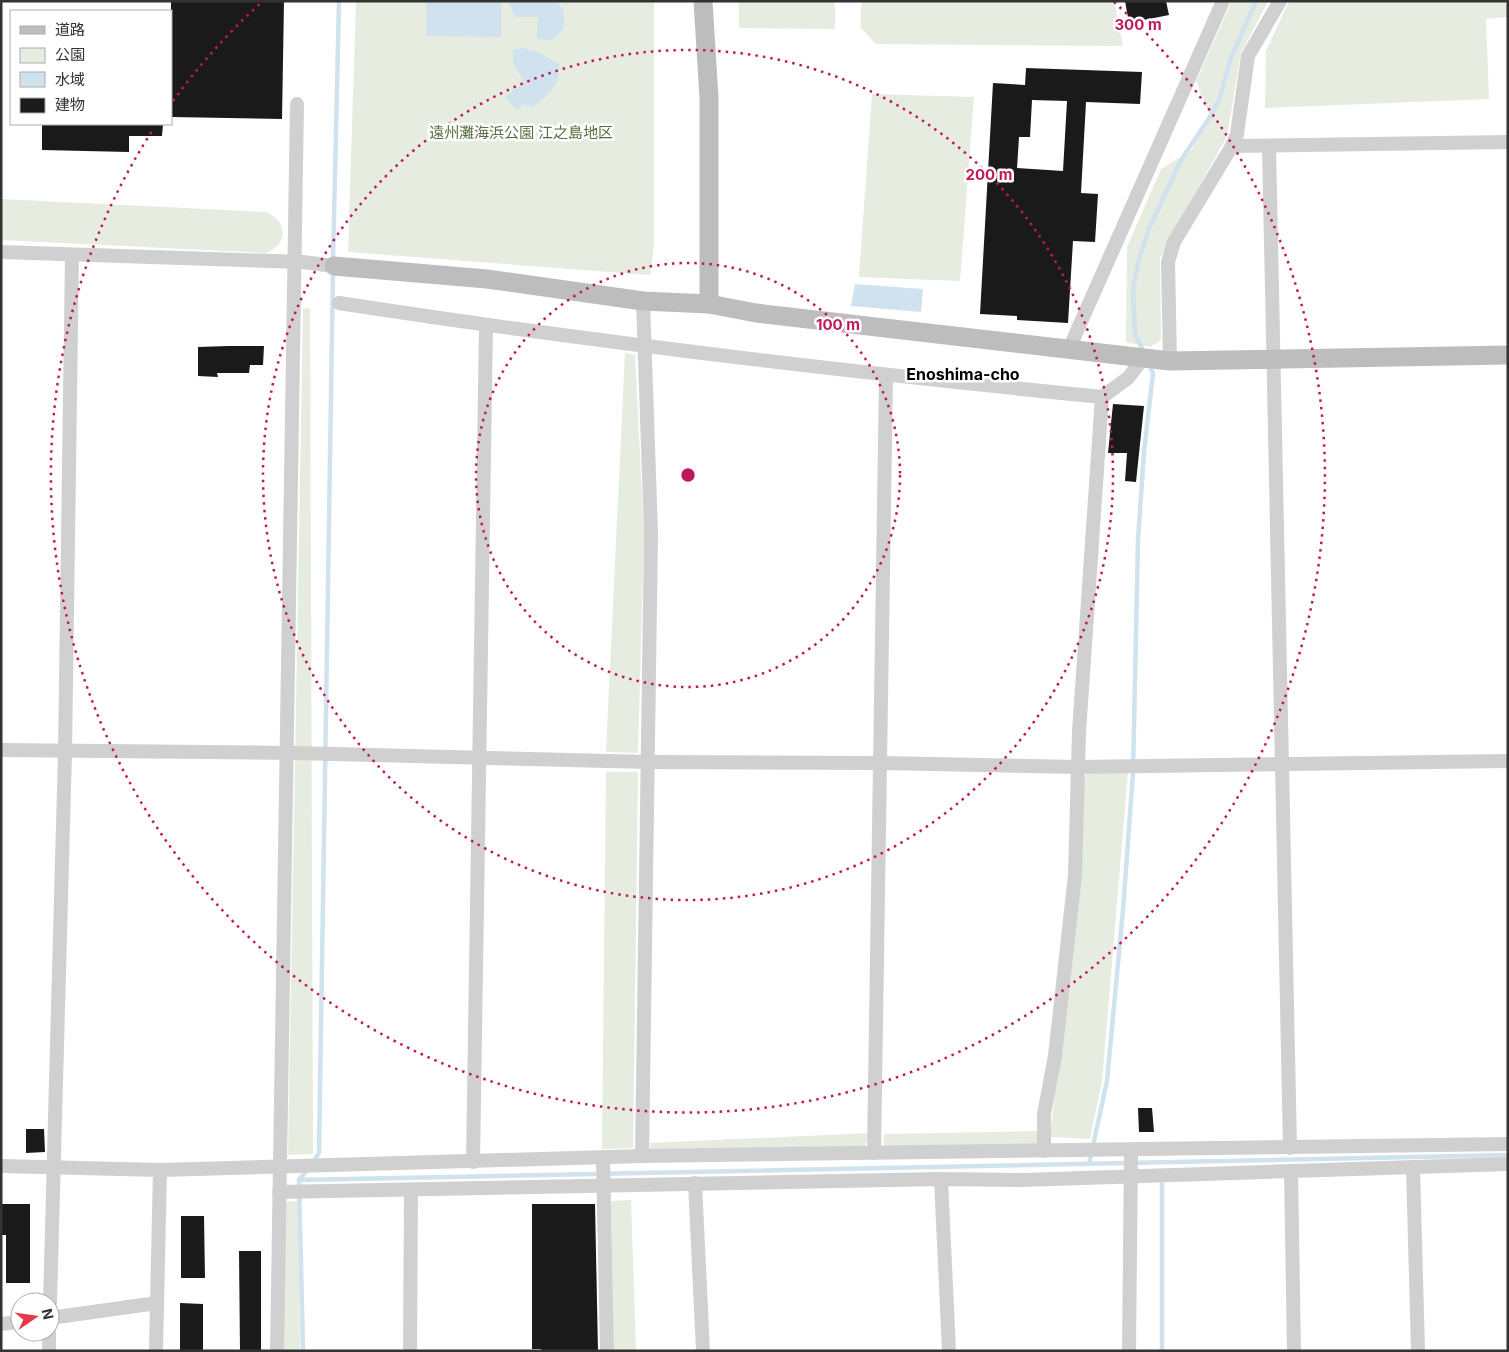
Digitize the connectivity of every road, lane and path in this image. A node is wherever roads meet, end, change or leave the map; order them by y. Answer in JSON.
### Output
{"nodes":[{"id":1,"x":703,"y":1,"type":"edge"},
{"id":2,"x":1223,"y":1,"type":"edge"},
{"id":3,"x":1280,"y":1,"type":"edge"},
{"id":4,"x":297,"y":104,"type":"dead end"},
{"id":5,"x":1508,"y":142,"type":"edge"},
{"id":6,"x":1232,"y":146,"type":"junction"},
{"id":7,"x":1269,"y":146,"type":"junction"},
{"id":8,"x":1,"y":252,"type":"edge"},
{"id":9,"x":72,"y":255,"type":"junction"},
{"id":10,"x":298,"y":262,"type":"junction"},
{"id":11,"x":334,"y":266,"type":"joint"},
{"id":12,"x":643,"y":301,"type":"junction"},
{"id":13,"x":339,"y":304,"type":"dead end"},
{"id":14,"x":709,"y":304,"type":"junction"},
{"id":15,"x":486,"y":326,"type":"junction"},
{"id":16,"x":644,"y":347,"type":"junction"},
{"id":17,"x":1069,"y":349,"type":"junction"},
{"id":18,"x":1508,"y":355,"type":"edge"},
{"id":19,"x":1144,"y":357,"type":"junction"},
{"id":20,"x":1274,"y":360,"type":"junction"},
{"id":21,"x":1170,"y":361,"type":"junction"},
{"id":22,"x":886,"y":376,"type":"junction"},
{"id":23,"x":1102,"y":397,"type":"junction"},
{"id":24,"x":1,"y":750,"type":"edge"},
{"id":25,"x":65,"y":752,"type":"junction"},
{"id":26,"x":290,"y":754,"type":"junction"},
{"id":27,"x":479,"y":758,"type":"junction"},
{"id":28,"x":1508,"y":761,"type":"edge"},
{"id":29,"x":649,"y":762,"type":"junction"},
{"id":30,"x":881,"y":763,"type":"junction"},
{"id":31,"x":1282,"y":765,"type":"junction"},
{"id":32,"x":1077,"y":767,"type":"junction"},
{"id":33,"x":1508,"y":1144,"type":"edge"},
{"id":34,"x":1290,"y":1148,"type":"junction"},
{"id":35,"x":1044,"y":1151,"type":"junction"},
{"id":36,"x":874,"y":1153,"type":"junction"},
{"id":37,"x":642,"y":1156,"type":"junction"},
{"id":38,"x":603,"y":1158,"type":"junction"},
{"id":39,"x":473,"y":1162,"type":"junction"},
{"id":40,"x":1131,"y":1162,"type":"junction"},
{"id":41,"x":1508,"y":1164,"type":"edge"},
{"id":42,"x":1,"y":1166,"type":"edge"},
{"id":43,"x":280,"y":1167,"type":"junction"},
{"id":44,"x":1413,"y":1167,"type":"junction"},
{"id":45,"x":53,"y":1168,"type":"junction"},
{"id":46,"x":160,"y":1170,"type":"junction"},
{"id":47,"x":1290,"y":1171,"type":"junction"},
{"id":48,"x":941,"y":1179,"type":"junction"},
{"id":49,"x":695,"y":1184,"type":"junction"},
{"id":50,"x":604,"y":1185,"type":"junction"},
{"id":51,"x":412,"y":1190,"type":"junction"},
{"id":52,"x":280,"y":1192,"type":"junction"},
{"id":53,"x":50,"y":1292,"type":"edge"},
{"id":54,"x":157,"y":1303,"type":"junction"},
{"id":55,"x":60,"y":1317,"type":"edge"},
{"id":56,"x":156,"y":1351,"type":"edge"},
{"id":57,"x":277,"y":1351,"type":"edge"},
{"id":58,"x":410,"y":1351,"type":"edge"},
{"id":59,"x":607,"y":1351,"type":"edge"},
{"id":60,"x":703,"y":1351,"type":"edge"},
{"id":61,"x":949,"y":1351,"type":"edge"},
{"id":62,"x":1129,"y":1351,"type":"edge"},
{"id":63,"x":1294,"y":1351,"type":"edge"},
{"id":64,"x":1418,"y":1351,"type":"edge"}],
"edges":[{"from":1,"to":14,"type":"street"},
{"from":2,"to":17,"type":"street"},
{"from":3,"to":6,"type":"street"},
{"from":4,"to":10,"type":"street"},
{"from":5,"to":7,"type":"street"},
{"from":6,"to":7,"type":"street"},
{"from":6,"to":21,"type":"street"},
{"from":7,"to":20,"type":"street"},
{"from":8,"to":9,"type":"street"},
{"from":9,"to":10,"type":"street"},
{"from":9,"to":25,"type":"street"},
{"from":10,"to":11,"type":"street"},
{"from":10,"to":26,"type":"street"},
{"from":11,"to":12,"type":"street"},
{"from":12,"to":14,"type":"street"},
{"from":12,"to":16,"type":"street"},
{"from":13,"to":15,"type":"street"},
{"from":14,"to":17,"type":"street"},
{"from":15,"to":16,"type":"street"},
{"from":15,"to":27,"type":"street"},
{"from":16,"to":22,"type":"street"},
{"from":16,"to":29,"type":"street"},
{"from":17,"to":19,"type":"street"},
{"from":18,"to":20,"type":"street"},
{"from":19,"to":21,"type":"street"},
{"from":19,"to":23,"type":"street"},
{"from":20,"to":21,"type":"street"},
{"from":20,"to":31,"type":"street"},
{"from":22,"to":23,"type":"street"},
{"from":22,"to":30,"type":"street"},
{"from":23,"to":32,"type":"street"},
{"from":24,"to":25,"type":"street"},
{"from":25,"to":26,"type":"street"},
{"from":25,"to":45,"type":"street"},
{"from":26,"to":27,"type":"street"},
{"from":26,"to":43,"type":"street"},
{"from":27,"to":29,"type":"street"},
{"from":27,"to":39,"type":"street"},
{"from":28,"to":31,"type":"street"},
{"from":29,"to":30,"type":"street"},
{"from":29,"to":37,"type":"street"},
{"from":30,"to":32,"type":"street"},
{"from":30,"to":36,"type":"street"},
{"from":31,"to":32,"type":"street"},
{"from":31,"to":34,"type":"street"},
{"from":32,"to":35,"type":"street"},
{"from":33,"to":34,"type":"street"},
{"from":34,"to":40,"type":"street"},
{"from":35,"to":36,"type":"street"},
{"from":35,"to":40,"type":"street"},
{"from":36,"to":37,"type":"street"},
{"from":37,"to":38,"type":"street"},
{"from":38,"to":39,"type":"street"},
{"from":38,"to":50,"type":"street"},
{"from":39,"to":43,"type":"street"},
{"from":40,"to":47,"type":"street"},
{"from":40,"to":48,"type":"street"},
{"from":40,"to":62,"type":"street"},
{"from":41,"to":44,"type":"street"},
{"from":42,"to":45,"type":"street"},
{"from":43,"to":46,"type":"street"},
{"from":43,"to":52,"type":"street"},
{"from":44,"to":47,"type":"street"},
{"from":44,"to":64,"type":"street"},
{"from":45,"to":46,"type":"street"},
{"from":45,"to":53,"type":"street"},
{"from":46,"to":54,"type":"street"},
{"from":47,"to":63,"type":"street"},
{"from":48,"to":49,"type":"street"},
{"from":48,"to":61,"type":"street"},
{"from":49,"to":50,"type":"street"},
{"from":49,"to":60,"type":"street"},
{"from":50,"to":51,"type":"street"},
{"from":50,"to":59,"type":"street"},
{"from":51,"to":52,"type":"street"},
{"from":51,"to":58,"type":"street"},
{"from":52,"to":57,"type":"street"},
{"from":54,"to":55,"type":"street"},
{"from":54,"to":56,"type":"street"}]}
